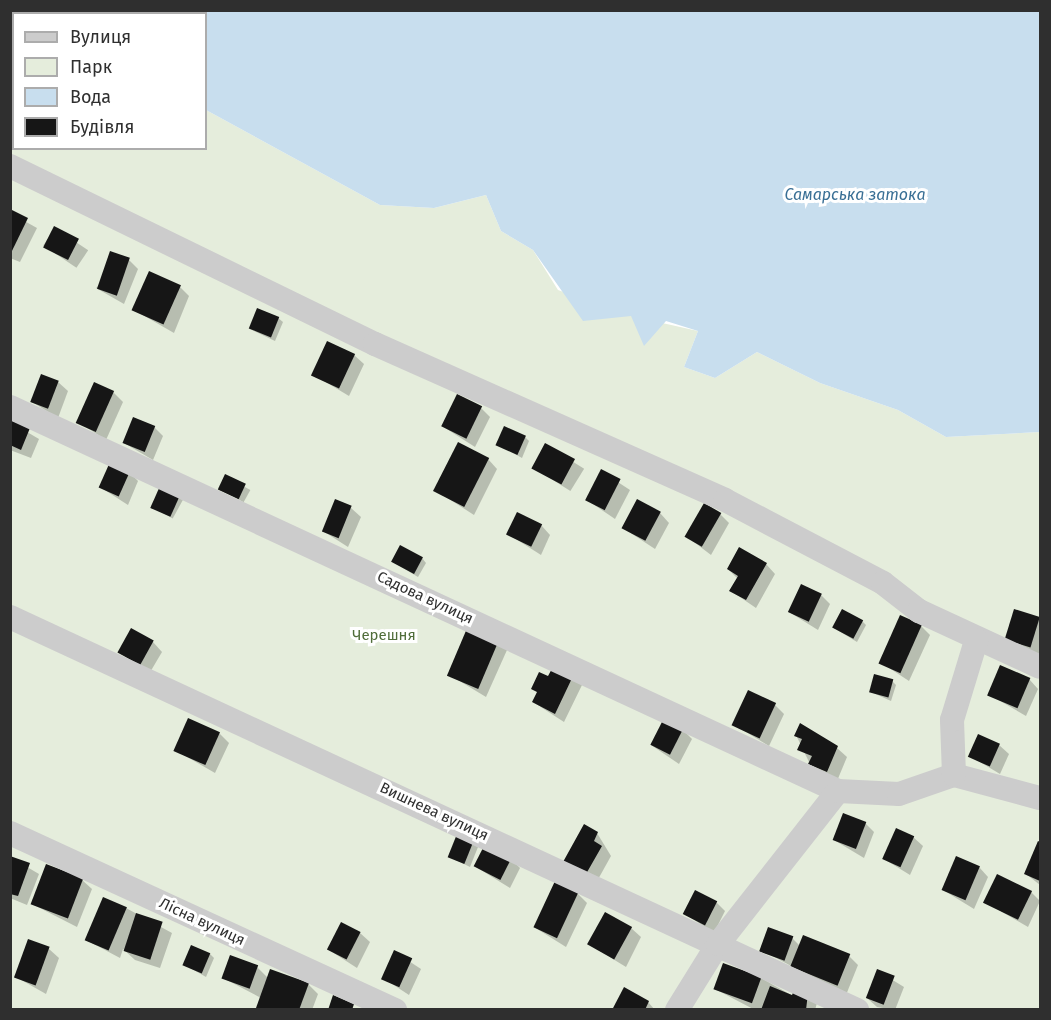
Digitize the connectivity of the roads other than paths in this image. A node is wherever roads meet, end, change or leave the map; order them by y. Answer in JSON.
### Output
{"nodes":[{"id":1,"x":10,"y":166,"type":"edge"},
{"id":2,"x":10,"y":407,"type":"edge"},
{"id":3,"x":10,"y":617,"type":"edge"},
{"id":4,"x":976,"y":641,"type":"junction"},
{"id":5,"x":1041,"y":667,"type":"edge"},
{"id":6,"x":954,"y":776,"type":"junction"},
{"id":7,"x":838,"y":791,"type":"junction"},
{"id":8,"x":1041,"y":798,"type":"edge"},
{"id":9,"x":10,"y":833,"type":"edge"},
{"id":10,"x":718,"y":944,"type":"junction"},
{"id":11,"x":395,"y":1010,"type":"edge"},
{"id":12,"x":677,"y":1010,"type":"edge"},
{"id":13,"x":857,"y":1010,"type":"edge"}],
"edges":[{"from":1,"to":4,"type":"lane"},
{"from":2,"to":7,"type":"lane","name":"Садова вулиця"},
{"from":3,"to":10,"type":"lane","name":"Вишнева вулиця"},
{"from":4,"to":5,"type":"lane"},
{"from":4,"to":6,"type":"lane"},
{"from":6,"to":7,"type":"lane"},
{"from":6,"to":8,"type":"lane"},
{"from":7,"to":10,"type":"lane"},
{"from":9,"to":11,"type":"lane","name":"Лісна вулиця"},
{"from":10,"to":12,"type":"lane"},
{"from":10,"to":13,"type":"lane","name":"Вишнева вулиця"}]}
